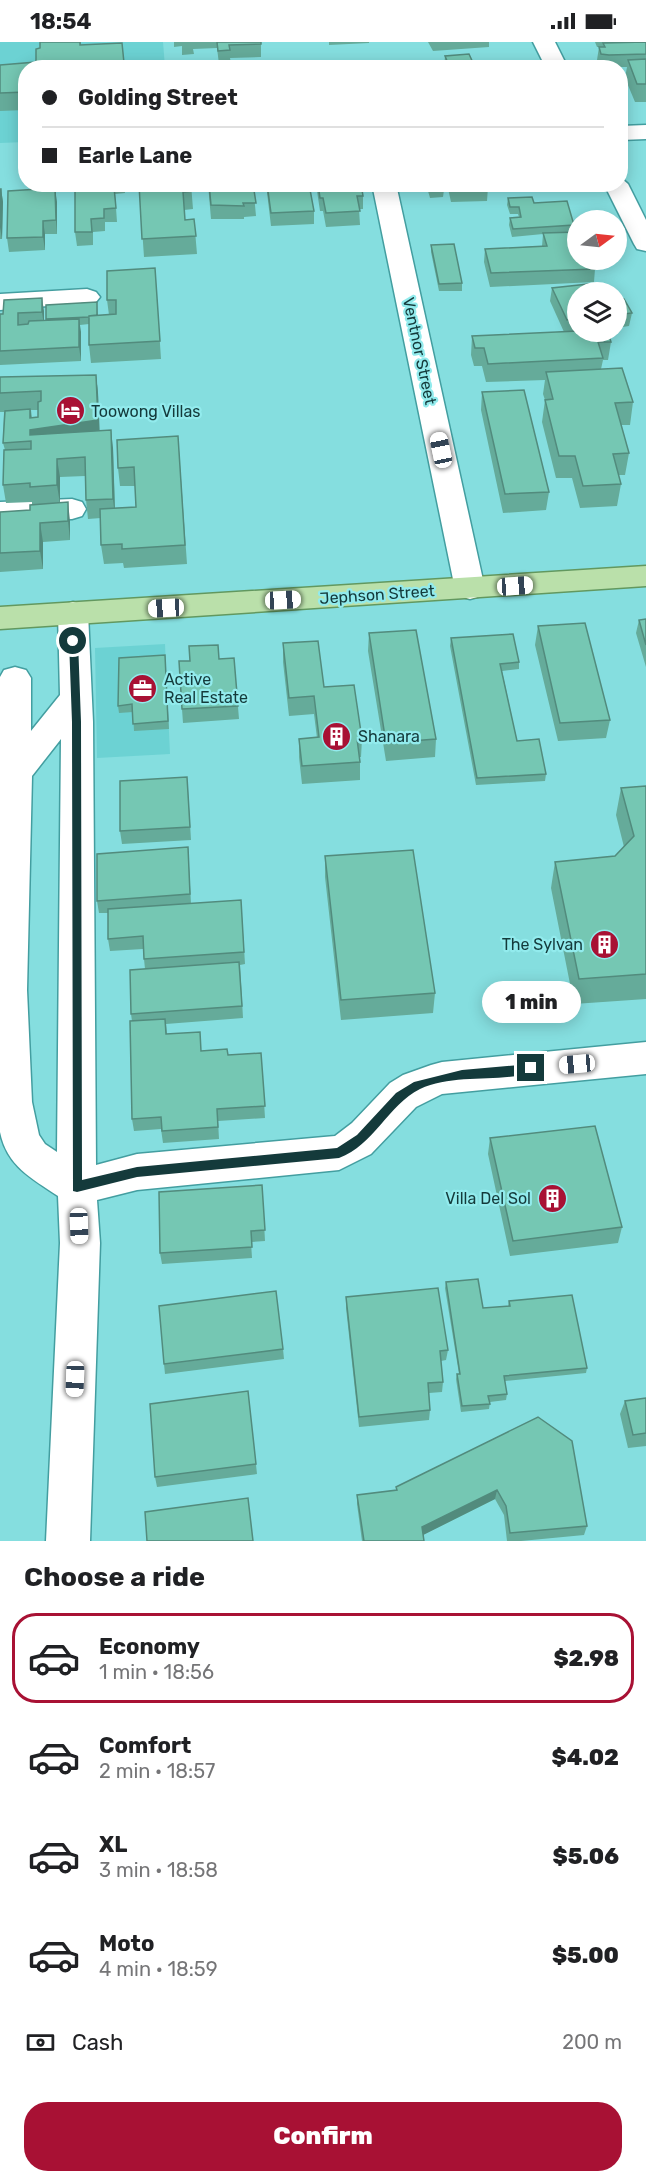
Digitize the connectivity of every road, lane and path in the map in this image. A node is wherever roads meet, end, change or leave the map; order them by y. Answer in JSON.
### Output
{"nodes":[{"id":1,"x":544,"y":42,"type":"edge"},
{"id":2,"x":553,"y":60,"type":"edge"},
{"id":3,"x":646,"y":132,"type":"edge"},
{"id":4,"x":628,"y":133,"type":"edge"},
{"id":5,"x":386,"y":192,"type":"edge"},
{"id":6,"x":620,"y":192,"type":"edge"},
{"id":7,"x":646,"y":244,"type":"edge"},
{"id":8,"x":87,"y":297,"type":"dead end"},
{"id":9,"x":0,"y":302,"type":"edge"},
{"id":10,"x":72,"y":508,"type":"dead end"},
{"id":11,"x":0,"y":512,"type":"edge"},
{"id":12,"x":646,"y":576,"type":"edge"},
{"id":13,"x":470,"y":589,"type":"junction"},
{"id":14,"x":73,"y":613,"type":"junction"},
{"id":15,"x":0,"y":618,"type":"edge"},
{"id":16,"x":15,"y":678,"type":"dead end"},
{"id":17,"x":76,"y":697,"type":"junction"},
{"id":18,"x":15,"y":778,"type":"junction"},
{"id":19,"x":646,"y":1058,"type":"edge"},
{"id":20,"x":77,"y":1187,"type":"junction"},
{"id":21,"x":68,"y":1541,"type":"edge"}],
"edges":[{"from":1,"to":2,"type":"street"},
{"from":3,"to":4,"type":"street"},
{"from":5,"to":13,"type":"street","name":"Ventnor Street"},
{"from":6,"to":7,"type":"street"},
{"from":8,"to":9,"type":"street"},
{"from":10,"to":11,"type":"street"},
{"from":12,"to":13,"type":"main road","name":"Jephson Street"},
{"from":13,"to":14,"type":"main road","name":"Jephson Street"},
{"from":14,"to":15,"type":"main road","name":"Jephson Street"},
{"from":14,"to":17,"type":"street"},
{"from":16,"to":18,"type":"street"},
{"from":17,"to":18,"type":"street"},
{"from":17,"to":20,"type":"street"},
{"from":18,"to":20,"type":"street"},
{"from":19,"to":20,"type":"street"},
{"from":20,"to":21,"type":"street"}]}
